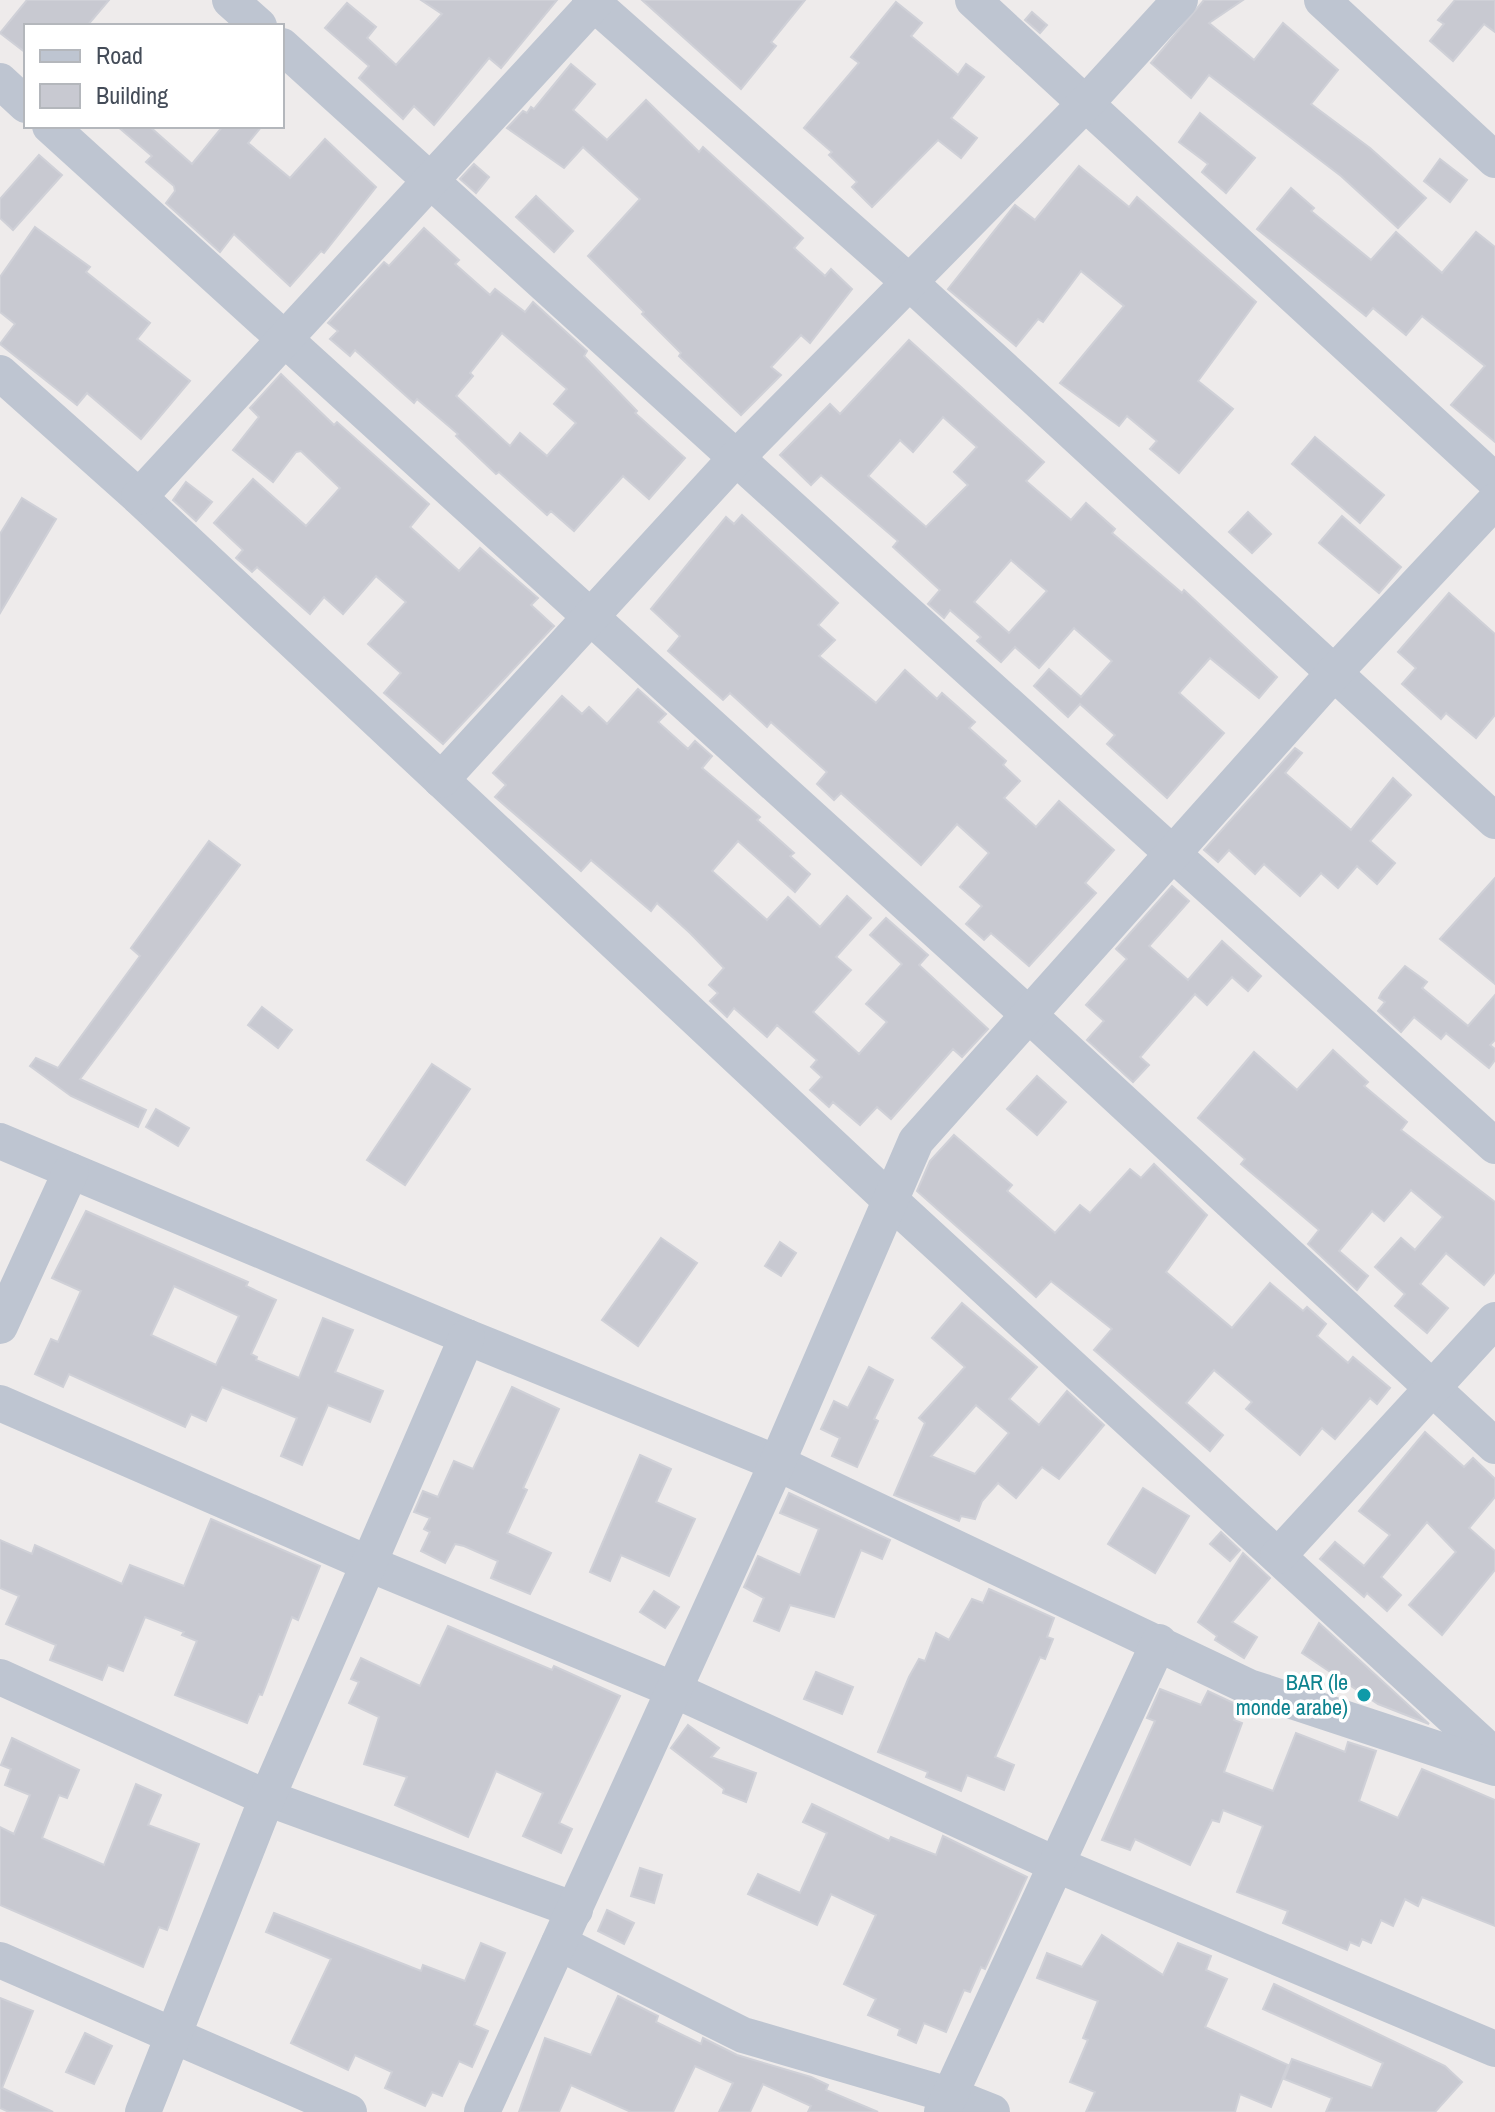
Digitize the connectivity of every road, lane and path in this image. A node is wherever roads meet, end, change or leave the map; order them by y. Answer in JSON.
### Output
{"nodes":[{"id":1,"x":230,"y":0,"type":"edge"},
{"id":2,"x":973,"y":0,"type":"edge"},
{"id":3,"x":1180,"y":0,"type":"edge"},
{"id":4,"x":1322,"y":0,"type":"edge"},
{"id":5,"x":593,"y":1,"type":"edge"},
{"id":6,"x":257,"y":24,"type":"edge"},
{"id":7,"x":284,"y":48,"type":"edge"},
{"id":8,"x":0,"y":81,"type":"edge"},
{"id":9,"x":1087,"y":102,"type":"junction"},
{"id":10,"x":24,"y":103,"type":"edge"},
{"id":11,"x":52,"y":128,"type":"edge"},
{"id":12,"x":1495,"y":160,"type":"edge"},
{"id":13,"x":432,"y":181,"type":"junction"},
{"id":14,"x":909,"y":282,"type":"junction"},
{"id":15,"x":286,"y":340,"type":"junction"},
{"id":16,"x":0,"y":373,"type":"edge"},
{"id":17,"x":737,"y":457,"type":"junction"},
{"id":18,"x":1495,"y":481,"type":"edge"},
{"id":19,"x":139,"y":497,"type":"junction"},
{"id":20,"x":1495,"y":501,"type":"edge"},
{"id":21,"x":591,"y":619,"type":"junction"},
{"id":22,"x":1333,"y":674,"type":"junction"},
{"id":23,"x":441,"y":780,"type":"junction"},
{"id":24,"x":1495,"y":821,"type":"edge"},
{"id":25,"x":1174,"y":852,"type":"junction"},
{"id":26,"x":1029,"y":1015,"type":"junction"},
{"id":27,"x":0,"y":1141,"type":"edge"},
{"id":28,"x":1495,"y":1146,"type":"edge"},
{"id":29,"x":71,"y":1171,"type":"junction"},
{"id":30,"x":891,"y":1201,"type":"junction"},
{"id":31,"x":1495,"y":1320,"type":"edge"},
{"id":32,"x":0,"y":1326,"type":"edge"},
{"id":33,"x":467,"y":1337,"type":"junction"},
{"id":34,"x":1433,"y":1388,"type":"junction"},
{"id":35,"x":0,"y":1403,"type":"edge"},
{"id":36,"x":1495,"y":1446,"type":"edge"},
{"id":37,"x":777,"y":1463,"type":"junction"},
{"id":38,"x":1278,"y":1556,"type":"junction"},
{"id":39,"x":367,"y":1563,"type":"junction"},
{"id":40,"x":1159,"y":1642,"type":"junction"},
{"id":41,"x":0,"y":1677,"type":"edge"},
{"id":42,"x":672,"y":1689,"type":"junction"},
{"id":43,"x":1495,"y":1756,"type":"edge"},
{"id":44,"x":1495,"y":1768,"type":"edge"},
{"id":45,"x":267,"y":1798,"type":"junction"},
{"id":46,"x":1055,"y":1864,"type":"junction"},
{"id":47,"x":575,"y":1910,"type":"junction"},
{"id":48,"x":559,"y":1943,"type":"junction"},
{"id":49,"x":0,"y":1960,"type":"edge"},
{"id":50,"x":175,"y":2038,"type":"junction"},
{"id":51,"x":1495,"y":2049,"type":"edge"},
{"id":52,"x":946,"y":2104,"type":"edge"},
{"id":53,"x":143,"y":2112,"type":"edge"},
{"id":54,"x":349,"y":2112,"type":"edge"},
{"id":55,"x":482,"y":2112,"type":"edge"},
{"id":56,"x":992,"y":2112,"type":"edge"}],
"edges":[{"from":1,"to":6,"type":"street"},
{"from":2,"to":9,"type":"street"},
{"from":3,"to":9,"type":"street"},
{"from":4,"to":12,"type":"street"},
{"from":5,"to":13,"type":"street"},
{"from":5,"to":14,"type":"street"},
{"from":7,"to":13,"type":"street"},
{"from":8,"to":10,"type":"street"},
{"from":9,"to":14,"type":"street"},
{"from":9,"to":18,"type":"street"},
{"from":11,"to":15,"type":"street"},
{"from":13,"to":15,"type":"street"},
{"from":13,"to":17,"type":"street"},
{"from":14,"to":17,"type":"street"},
{"from":14,"to":22,"type":"street"},
{"from":15,"to":19,"type":"street"},
{"from":15,"to":21,"type":"street"},
{"from":16,"to":19,"type":"street"},
{"from":17,"to":21,"type":"street"},
{"from":17,"to":25,"type":"street"},
{"from":19,"to":23,"type":"street"},
{"from":20,"to":22,"type":"street"},
{"from":21,"to":23,"type":"street"},
{"from":21,"to":26,"type":"street"},
{"from":22,"to":24,"type":"street"},
{"from":22,"to":25,"type":"street"},
{"from":23,"to":30,"type":"street"},
{"from":25,"to":26,"type":"street"},
{"from":25,"to":28,"type":"street"},
{"from":26,"to":30,"type":"street"},
{"from":26,"to":34,"type":"street"},
{"from":27,"to":29,"type":"street"},
{"from":29,"to":32,"type":"street"},
{"from":29,"to":33,"type":"street"},
{"from":30,"to":37,"type":"street"},
{"from":30,"to":38,"type":"street"},
{"from":31,"to":34,"type":"street"},
{"from":33,"to":37,"type":"street"},
{"from":33,"to":39,"type":"street"},
{"from":34,"to":36,"type":"street"},
{"from":34,"to":38,"type":"street"},
{"from":35,"to":39,"type":"street"},
{"from":37,"to":40,"type":"street"},
{"from":37,"to":42,"type":"street"},
{"from":38,"to":43,"type":"street"},
{"from":39,"to":42,"type":"street"},
{"from":39,"to":45,"type":"street"},
{"from":40,"to":44,"type":"street"},
{"from":40,"to":46,"type":"street"},
{"from":41,"to":45,"type":"street"},
{"from":42,"to":46,"type":"street"},
{"from":42,"to":47,"type":"street"},
{"from":45,"to":47,"type":"street"},
{"from":45,"to":50,"type":"street"},
{"from":46,"to":51,"type":"street"},
{"from":46,"to":52,"type":"street"},
{"from":47,"to":48,"type":"street"},
{"from":48,"to":52,"type":"street"},
{"from":48,"to":55,"type":"street"},
{"from":49,"to":50,"type":"street"},
{"from":50,"to":53,"type":"street"},
{"from":50,"to":54,"type":"street"},
{"from":52,"to":56,"type":"street"}]}
